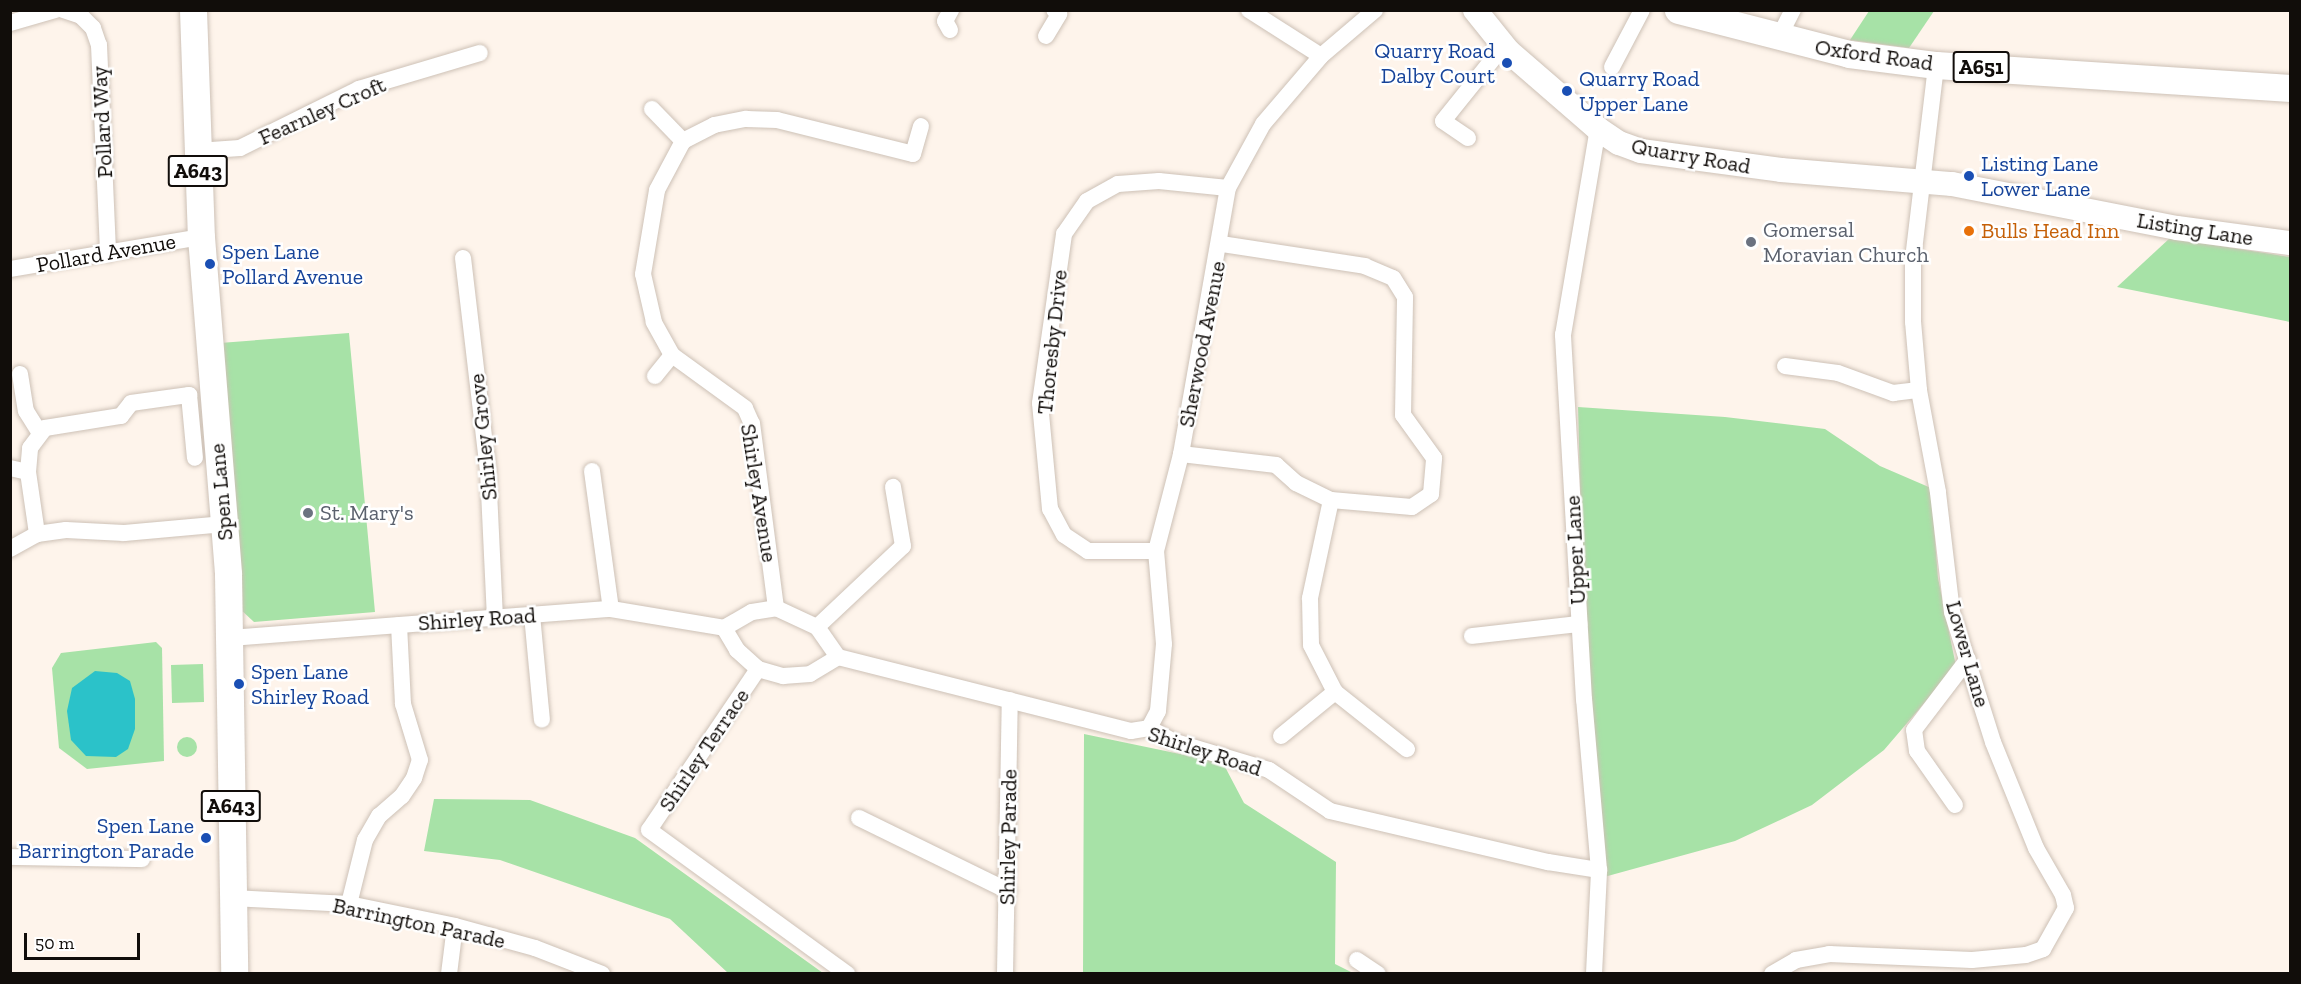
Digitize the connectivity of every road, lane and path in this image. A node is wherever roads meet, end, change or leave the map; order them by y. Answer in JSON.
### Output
{"nodes":[{"id":1,"x":55,"y":10,"type":"edge"},
{"id":2,"x":63,"y":10,"type":"edge"},
{"id":3,"x":193,"y":10,"type":"edge"},
{"id":4,"x":1054,"y":10,"type":"edge"},
{"id":5,"x":1249,"y":10,"type":"edge"},
{"id":6,"x":1375,"y":10,"type":"edge"},
{"id":7,"x":1475,"y":10,"type":"edge"},
{"id":8,"x":1642,"y":10,"type":"edge"},
{"id":9,"x":1677,"y":10,"type":"edge"},
{"id":10,"x":1793,"y":10,"type":"edge"},
{"id":11,"x":10,"y":23,"type":"edge"},
{"id":12,"x":1046,"y":36,"type":"dead end"},
{"id":13,"x":1778,"y":39,"type":"junction"},
{"id":14,"x":1504,"y":45,"type":"junction"},
{"id":15,"x":480,"y":53,"type":"dead end"},
{"id":16,"x":1321,"y":56,"type":"junction"},
{"id":17,"x":1936,"y":64,"type":"junction"},
{"id":18,"x":1612,"y":67,"type":"dead end"},
{"id":19,"x":2290,"y":88,"type":"edge"},
{"id":20,"x":652,"y":110,"type":"dead end"},
{"id":21,"x":921,"y":126,"type":"dead end"},
{"id":22,"x":1598,"y":129,"type":"junction"},
{"id":23,"x":1468,"y":138,"type":"dead end"},
{"id":24,"x":683,"y":141,"type":"junction"},
{"id":25,"x":197,"y":151,"type":"junction"},
{"id":26,"x":1924,"y":180,"type":"junction"},
{"id":27,"x":1228,"y":188,"type":"junction"},
{"id":28,"x":201,"y":237,"type":"junction"},
{"id":29,"x":2290,"y":243,"type":"edge"},
{"id":30,"x":1221,"y":244,"type":"junction"},
{"id":31,"x":108,"y":254,"type":"junction"},
{"id":32,"x":463,"y":258,"type":"dead end"},
{"id":33,"x":10,"y":268,"type":"edge"},
{"id":34,"x":672,"y":355,"type":"junction"},
{"id":35,"x":1785,"y":366,"type":"dead end"},
{"id":36,"x":21,"y":374,"type":"dead end"},
{"id":37,"x":655,"y":376,"type":"dead end"},
{"id":38,"x":1919,"y":390,"type":"junction"},
{"id":39,"x":40,"y":433,"type":"junction"},
{"id":40,"x":1181,"y":454,"type":"junction"},
{"id":41,"x":195,"y":458,"type":"dead end"},
{"id":42,"x":10,"y":468,"type":"edge"},
{"id":43,"x":592,"y":471,"type":"dead end"},
{"id":44,"x":28,"y":472,"type":"junction"},
{"id":45,"x":893,"y":487,"type":"dead end"},
{"id":46,"x":1331,"y":500,"type":"junction"},
{"id":47,"x":225,"y":524,"type":"junction"},
{"id":48,"x":37,"y":534,"type":"junction"},
{"id":49,"x":10,"y":549,"type":"edge"},
{"id":50,"x":1156,"y":551,"type":"junction"},
{"id":51,"x":776,"y":608,"type":"junction"},
{"id":52,"x":611,"y":609,"type":"junction"},
{"id":53,"x":532,"y":615,"type":"junction"},
{"id":54,"x":495,"y":618,"type":"junction"},
{"id":55,"x":1579,"y":624,"type":"junction"},
{"id":56,"x":399,"y":625,"type":"junction"},
{"id":57,"x":817,"y":627,"type":"junction"},
{"id":58,"x":724,"y":628,"type":"junction"},
{"id":59,"x":1472,"y":636,"type":"dead end"},
{"id":60,"x":230,"y":638,"type":"junction"},
{"id":61,"x":838,"y":657,"type":"junction"},
{"id":62,"x":1968,"y":659,"type":"junction"},
{"id":63,"x":758,"y":669,"type":"junction"},
{"id":64,"x":1335,"y":692,"type":"junction"},
{"id":65,"x":1010,"y":700,"type":"junction"},
{"id":66,"x":542,"y":720,"type":"dead end"},
{"id":67,"x":1149,"y":728,"type":"junction"},
{"id":68,"x":1281,"y":736,"type":"dead end"},
{"id":69,"x":1407,"y":749,"type":"dead end"},
{"id":70,"x":1955,"y":805,"type":"dead end"},
{"id":71,"x":859,"y":818,"type":"dead end"},
{"id":72,"x":10,"y":857,"type":"edge"},
{"id":73,"x":142,"y":859,"type":"dead end"},
{"id":74,"x":1599,"y":870,"type":"junction"},
{"id":75,"x":1008,"y":891,"type":"junction"},
{"id":76,"x":232,"y":898,"type":"junction"},
{"id":77,"x":349,"y":904,"type":"junction"},
{"id":78,"x":456,"y":927,"type":"junction"},
{"id":79,"x":1357,"y":960,"type":"dead end"},
{"id":80,"x":234,"y":974,"type":"edge"},
{"id":81,"x":449,"y":974,"type":"edge"},
{"id":82,"x":602,"y":974,"type":"edge"},
{"id":83,"x":847,"y":974,"type":"edge"},
{"id":84,"x":1005,"y":974,"type":"edge"},
{"id":85,"x":1378,"y":974,"type":"edge"},
{"id":86,"x":1594,"y":974,"type":"edge"},
{"id":87,"x":1772,"y":974,"type":"edge"}],
"edges":[{"from":1,"to":11,"type":"street"},
{"from":2,"to":31,"type":"street","name":"Pollard Way"},
{"from":3,"to":25,"type":"main road","name":"Spen Lane","number":"A643"},
{"from":4,"to":12,"type":"street"},
{"from":5,"to":16,"type":"street"},
{"from":6,"to":16,"type":"street","name":"Sherwood Avenue"},
{"from":7,"to":14,"type":"street","name":"Quarry Road"},
{"from":8,"to":18,"type":"street"},
{"from":9,"to":13,"type":"main road","name":"Oxford Road","number":"A651"},
{"from":10,"to":13,"type":"street"},
{"from":13,"to":17,"type":"main road","name":"Oxford Road","number":"A651"},
{"from":14,"to":22,"type":"street","name":"Quarry Road"},
{"from":14,"to":23,"type":"street"},
{"from":15,"to":25,"type":"street","name":"Fearnley Croft"},
{"from":16,"to":27,"type":"street","name":"Sherwood Avenue"},
{"from":17,"to":19,"type":"main road","name":"Oxford Road","number":"A651"},
{"from":17,"to":26,"type":"street","name":"Lower Lane"},
{"from":20,"to":24,"type":"street"},
{"from":21,"to":24,"type":"street"},
{"from":22,"to":26,"type":"street","name":"Quarry Road"},
{"from":22,"to":55,"type":"street","name":"Upper Lane"},
{"from":24,"to":34,"type":"street","name":"Shirley Avenue"},
{"from":25,"to":28,"type":"main road","name":"Spen Lane","number":"A643"},
{"from":26,"to":29,"type":"street","name":"Listing Lane"},
{"from":26,"to":38,"type":"street","name":"Lower Lane"},
{"from":27,"to":30,"type":"street","name":"Sherwood Avenue"},
{"from":27,"to":50,"type":"street","name":"Thoresby Drive"},
{"from":28,"to":31,"type":"street","name":"Pollard Avenue"},
{"from":28,"to":47,"type":"main road","name":"Spen Lane","number":"A643"},
{"from":30,"to":40,"type":"street","name":"Sherwood Avenue"},
{"from":30,"to":46,"type":"street"},
{"from":31,"to":33,"type":"street","name":"Pollard Avenue"},
{"from":32,"to":54,"type":"street","name":"Shirley Grove"},
{"from":34,"to":37,"type":"street"},
{"from":34,"to":51,"type":"street","name":"Shirley Avenue"},
{"from":35,"to":38,"type":"street"},
{"from":36,"to":39,"type":"street"},
{"from":38,"to":62,"type":"street","name":"Lower Lane"},
{"from":39,"to":41,"type":"street"},
{"from":39,"to":44,"type":"street"},
{"from":40,"to":46,"type":"street"},
{"from":40,"to":50,"type":"street","name":"Sherwood Avenue"},
{"from":42,"to":44,"type":"street"},
{"from":43,"to":52,"type":"street"},
{"from":44,"to":48,"type":"street"},
{"from":45,"to":57,"type":"street"},
{"from":46,"to":64,"type":"street"},
{"from":47,"to":48,"type":"street"},
{"from":47,"to":60,"type":"main road","name":"Spen Lane","number":"A643"},
{"from":48,"to":49,"type":"street"},
{"from":50,"to":67,"type":"street","name":"Sherwood Avenue"},
{"from":51,"to":57,"type":"street"},
{"from":51,"to":58,"type":"street"},
{"from":52,"to":53,"type":"street","name":"Shirley Road"},
{"from":52,"to":58,"type":"street","name":"Shirley Road"},
{"from":53,"to":54,"type":"street","name":"Shirley Road"},
{"from":53,"to":66,"type":"street"},
{"from":54,"to":56,"type":"street","name":"Shirley Road"},
{"from":55,"to":59,"type":"street"},
{"from":55,"to":74,"type":"street","name":"Upper Lane"},
{"from":56,"to":60,"type":"street","name":"Shirley Road"},
{"from":56,"to":77,"type":"street"},
{"from":57,"to":61,"type":"street"},
{"from":58,"to":63,"type":"street"},
{"from":60,"to":76,"type":"main road","name":"Spen Lane","number":"A643"},
{"from":61,"to":63,"type":"street"},
{"from":61,"to":65,"type":"street","name":"Shirley Road"},
{"from":62,"to":70,"type":"street"},
{"from":62,"to":87,"type":"street","name":"Lower Lane"},
{"from":63,"to":83,"type":"street","name":"Shirley Terrace"},
{"from":64,"to":68,"type":"street"},
{"from":64,"to":69,"type":"street"},
{"from":65,"to":67,"type":"street","name":"Shirley Road"},
{"from":65,"to":75,"type":"street","name":"Shirley Parade"},
{"from":67,"to":74,"type":"street","name":"Shirley Road"},
{"from":71,"to":75,"type":"street"},
{"from":72,"to":73,"type":"street"},
{"from":74,"to":86,"type":"street","name":"Upper Lane"},
{"from":75,"to":84,"type":"street","name":"Shirley Parade"},
{"from":76,"to":77,"type":"street","name":"Barrington Parade"},
{"from":76,"to":80,"type":"main road","name":"Spen Lane","number":"A643"},
{"from":77,"to":78,"type":"street","name":"Barrington Parade"},
{"from":78,"to":81,"type":"street"},
{"from":78,"to":82,"type":"street","name":"Barrington Parade"},
{"from":79,"to":85,"type":"street"}]}
